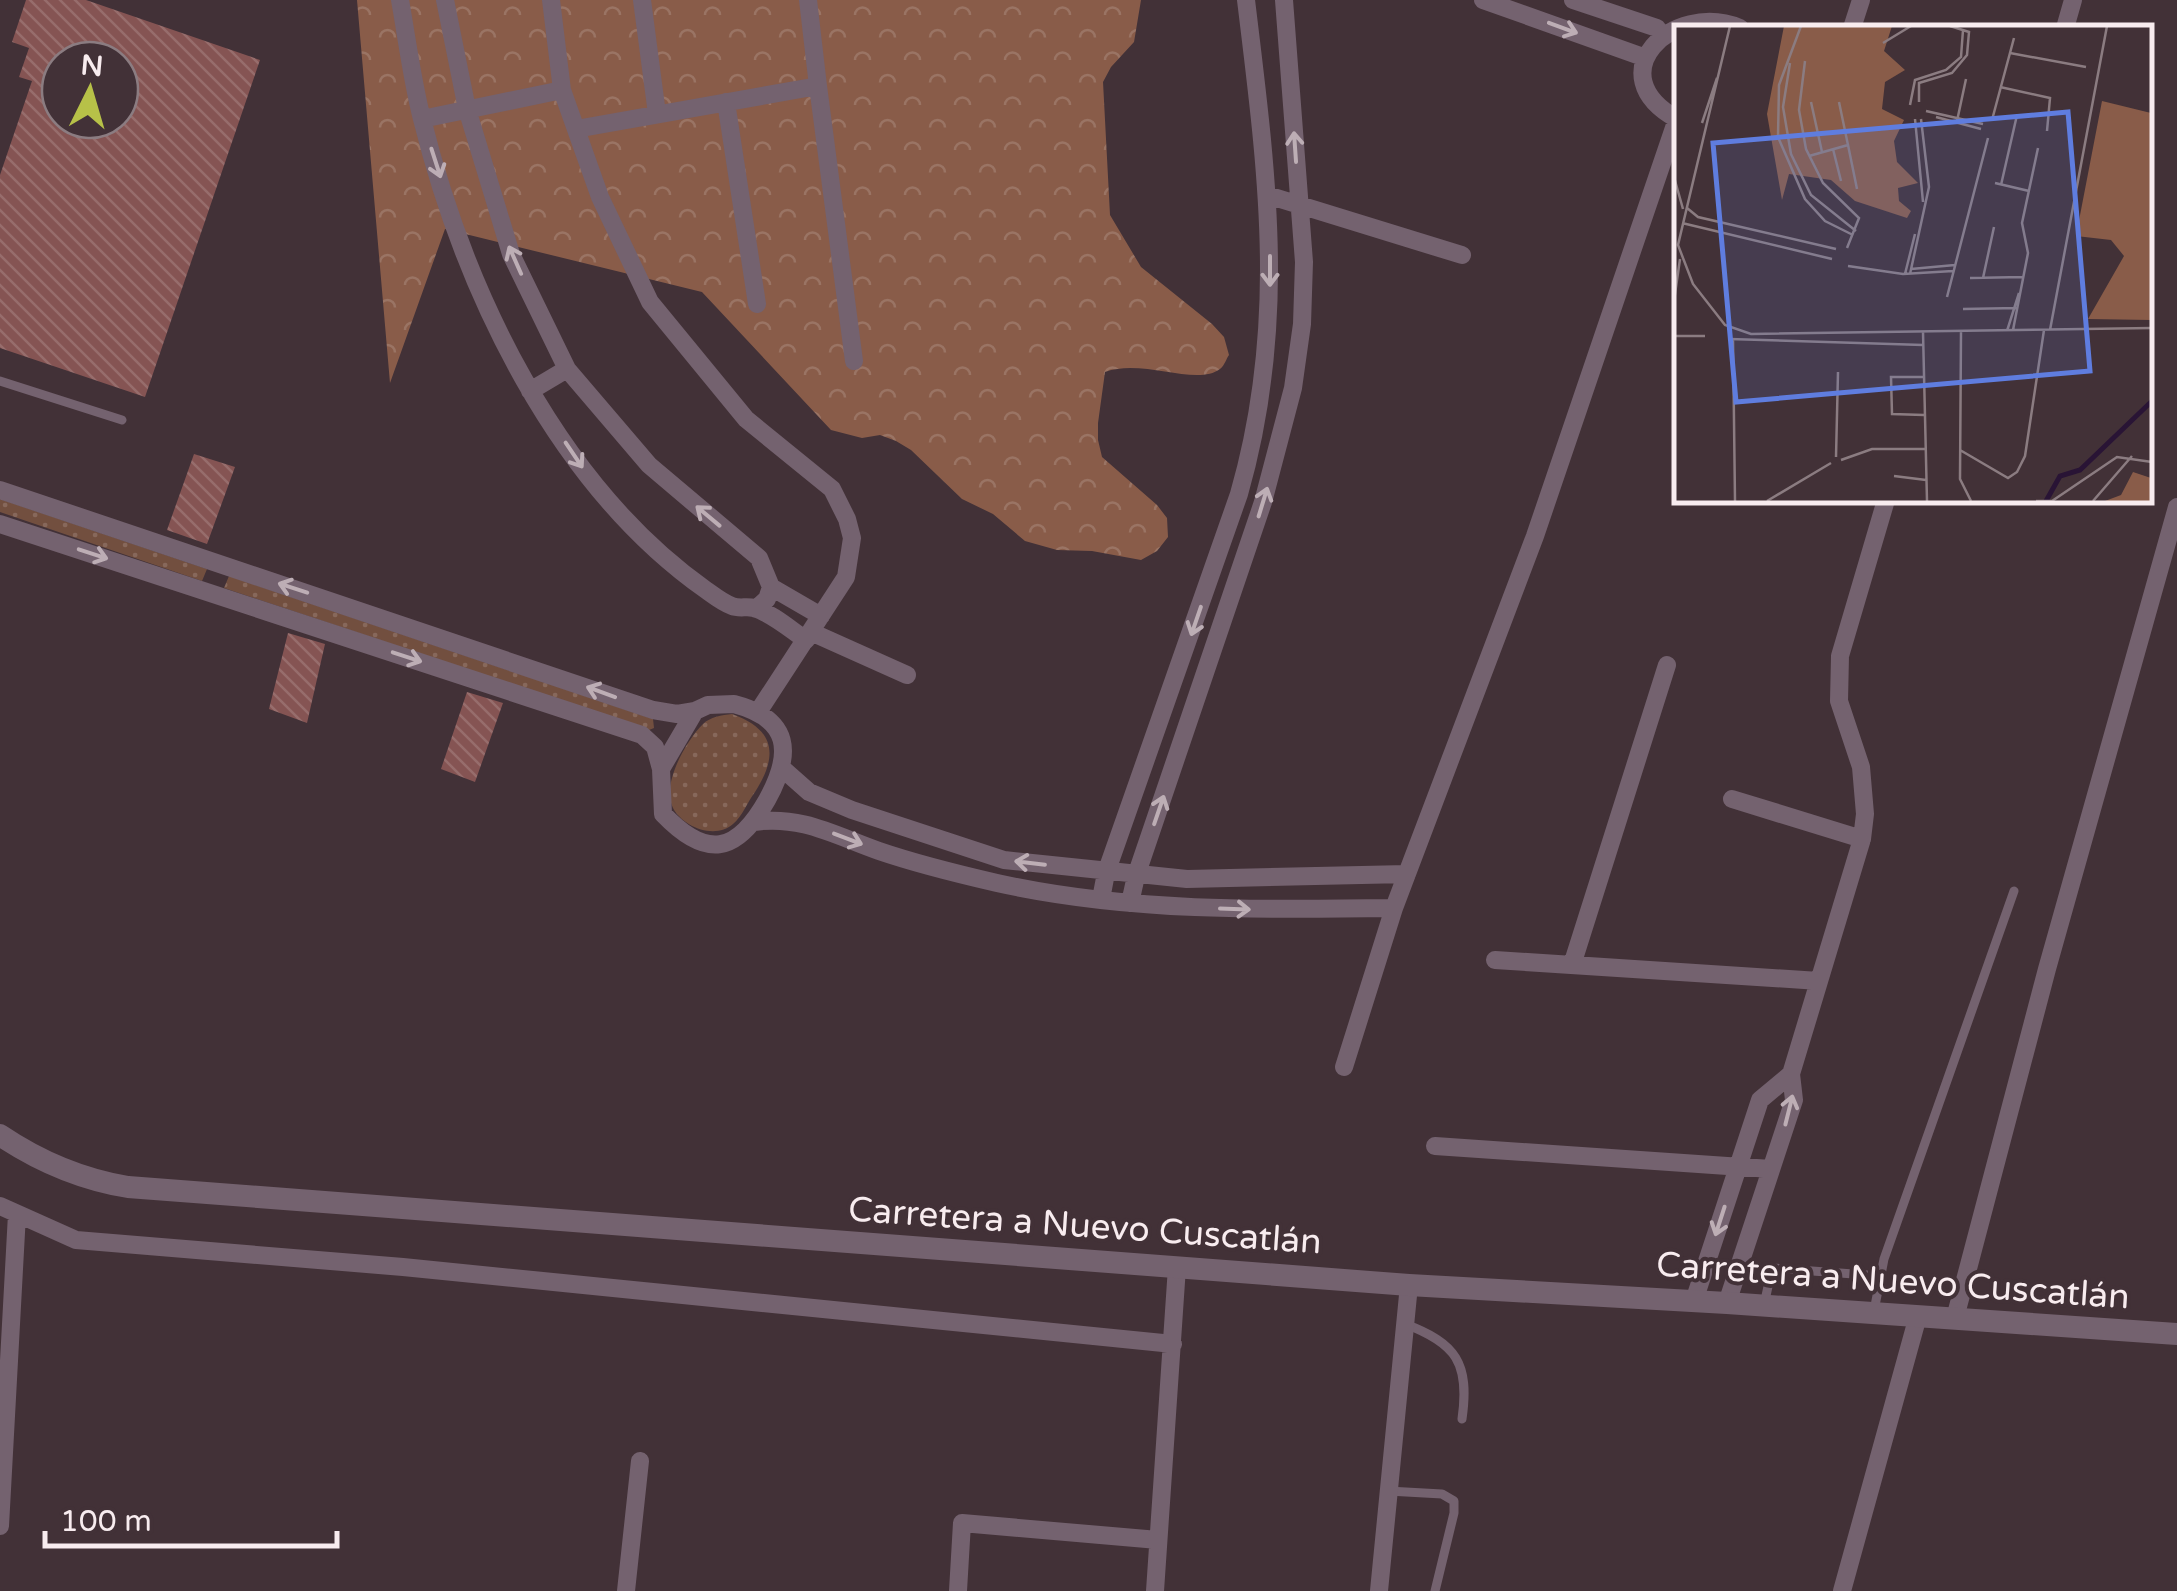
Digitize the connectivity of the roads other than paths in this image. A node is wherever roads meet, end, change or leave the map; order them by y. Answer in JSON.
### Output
{"nodes":[{"id":1,"x":400,"y":0,"type":"edge"},
{"id":2,"x":444,"y":0,"type":"edge"},
{"id":3,"x":550,"y":0,"type":"edge"},
{"id":4,"x":642,"y":0,"type":"edge"},
{"id":5,"x":808,"y":0,"type":"edge"},
{"id":6,"x":1246,"y":0,"type":"edge"},
{"id":7,"x":1284,"y":0,"type":"edge"},
{"id":8,"x":1573,"y":0,"type":"edge"},
{"id":9,"x":1861,"y":0,"type":"edge"},
{"id":10,"x":2073,"y":0,"type":"edge"},
{"id":11,"x":1490,"y":1,"type":"edge"},
{"id":12,"x":1711,"y":6,"type":"edge"},
{"id":13,"x":1736,"y":25,"type":"edge"},
{"id":14,"x":1853,"y":25,"type":"edge"},
{"id":15,"x":2066,"y":25,"type":"edge"},
{"id":16,"x":1656,"y":28,"type":"junction"},
{"id":17,"x":1643,"y":57,"type":"junction"},
{"id":18,"x":818,"y":86,"type":"junction"},
{"id":19,"x":562,"y":90,"type":"junction"},
{"id":20,"x":726,"y":102,"type":"junction"},
{"id":21,"x":467,"y":110,"type":"junction"},
{"id":22,"x":657,"y":114,"type":"junction"},
{"id":23,"x":1674,"y":117,"type":"edge"},
{"id":24,"x":422,"y":119,"type":"junction"},
{"id":25,"x":1674,"y":128,"type":"edge"},
{"id":26,"x":576,"y":129,"type":"junction"},
{"id":27,"x":1267,"y":195,"type":"junction"},
{"id":28,"x":1299,"y":205,"type":"junction"},
{"id":29,"x":1462,"y":254,"type":"dead end"},
{"id":30,"x":758,"y":304,"type":"dead end"},
{"id":31,"x":854,"y":360,"type":"dead end"},
{"id":32,"x":567,"y":368,"type":"junction"},
{"id":33,"x":0,"y":381,"type":"edge"},
{"id":34,"x":530,"y":390,"type":"junction"},
{"id":35,"x":122,"y":420,"type":"dead end"},
{"id":36,"x":0,"y":490,"type":"edge"},
{"id":37,"x":1885,"y":502,"type":"edge"},
{"id":38,"x":2177,"y":508,"type":"edge"},
{"id":39,"x":0,"y":524,"type":"edge"},
{"id":40,"x":225,"y":565,"type":"junction"},
{"id":41,"x":771,"y":588,"type":"junction"},
{"id":42,"x":214,"y":594,"type":"junction"},
{"id":43,"x":756,"y":608,"type":"junction"},
{"id":44,"x":822,"y":616,"type":"junction"},
{"id":45,"x":808,"y":636,"type":"junction"},
{"id":46,"x":1667,"y":665,"type":"dead end"},
{"id":47,"x":907,"y":675,"type":"dead end"},
{"id":48,"x":694,"y":711,"type":"junction"},
{"id":49,"x":758,"y":712,"type":"junction"},
{"id":50,"x":661,"y":769,"type":"junction"},
{"id":51,"x":783,"y":770,"type":"junction"},
{"id":52,"x":1732,"y":799,"type":"dead end"},
{"id":53,"x":754,"y":822,"type":"junction"},
{"id":54,"x":1862,"y":838,"type":"junction"},
{"id":55,"x":1106,"y":872,"type":"junction"},
{"id":56,"x":1406,"y":874,"type":"junction"},
{"id":57,"x":1136,"y":876,"type":"junction"},
{"id":58,"x":2014,"y":892,"type":"dead end"},
{"id":59,"x":1100,"y":900,"type":"junction"},
{"id":60,"x":1130,"y":903,"type":"junction"},
{"id":61,"x":1394,"y":908,"type":"junction"},
{"id":62,"x":1496,"y":960,"type":"dead end"},
{"id":63,"x":1572,"y":965,"type":"junction"},
{"id":64,"x":1819,"y":981,"type":"junction"},
{"id":65,"x":1344,"y":1067,"type":"dead end"},
{"id":66,"x":1791,"y":1074,"type":"junction"},
{"id":67,"x":0,"y":1136,"type":"edge"},
{"id":68,"x":1435,"y":1146,"type":"dead end"},
{"id":69,"x":1738,"y":1166,"type":"junction"},
{"id":70,"x":1771,"y":1168,"type":"junction"},
{"id":71,"x":9,"y":1210,"type":"edge"},
{"id":72,"x":1177,"y":1267,"type":"junction"},
{"id":73,"x":1881,"y":1276,"type":"junction"},
{"id":74,"x":1409,"y":1286,"type":"junction"},
{"id":75,"x":1694,"y":1301,"type":"junction"},
{"id":76,"x":1727,"y":1303,"type":"junction"},
{"id":77,"x":1764,"y":1306,"type":"junction"},
{"id":78,"x":1874,"y":1312,"type":"junction"},
{"id":79,"x":1918,"y":1316,"type":"junction"},
{"id":80,"x":1955,"y":1318,"type":"junction"},
{"id":81,"x":1404,"y":1324,"type":"junction"},
{"id":82,"x":2177,"y":1334,"type":"edge"},
{"id":83,"x":1173,"y":1344,"type":"junction"},
{"id":84,"x":1462,"y":1419,"type":"dead end"},
{"id":85,"x":640,"y":1461,"type":"dead end"},
{"id":86,"x":1388,"y":1491,"type":"junction"},
{"id":87,"x":0,"y":1526,"type":"edge"},
{"id":88,"x":1158,"y":1540,"type":"junction"},
{"id":89,"x":626,"y":1591,"type":"edge"},
{"id":90,"x":958,"y":1591,"type":"edge"},
{"id":91,"x":1154,"y":1591,"type":"edge"},
{"id":92,"x":1380,"y":1591,"type":"edge"},
{"id":93,"x":1435,"y":1591,"type":"edge"},
{"id":94,"x":1842,"y":1591,"type":"edge"}],
"edges":[{"from":1,"to":24,"type":"street"},
{"from":2,"to":21,"type":"street"},
{"from":3,"to":19,"type":"street"},
{"from":4,"to":22,"type":"street"},
{"from":5,"to":18,"type":"street"},
{"from":6,"to":27,"type":"street"},
{"from":28,"to":7,"type":"street","one_way":true},
{"from":8,"to":16,"type":"street"},
{"from":9,"to":14,"type":"street"},
{"from":10,"to":15,"type":"street"},
{"from":11,"to":17,"type":"street","one_way":true},
{"from":12,"to":13,"type":"street"},
{"from":12,"to":16,"type":"street"},
{"from":16,"to":17,"type":"street"},
{"from":17,"to":23,"type":"street"},
{"from":18,"to":20,"type":"street"},
{"from":18,"to":31,"type":"street"},
{"from":19,"to":21,"type":"street"},
{"from":19,"to":26,"type":"street"},
{"from":20,"to":22,"type":"street"},
{"from":20,"to":30,"type":"street"},
{"from":21,"to":24,"type":"street"},
{"from":32,"to":21,"type":"street","one_way":true},
{"from":22,"to":26,"type":"street"},
{"from":24,"to":34,"type":"street","one_way":true},
{"from":25,"to":56,"type":"street"},
{"from":26,"to":44,"type":"street"},
{"from":27,"to":28,"type":"street"},
{"from":27,"to":55,"type":"street","one_way":true},
{"from":28,"to":29,"type":"street"},
{"from":57,"to":28,"type":"street","one_way":true},
{"from":32,"to":34,"type":"street"},
{"from":41,"to":32,"type":"street","one_way":true},
{"from":33,"to":35,"type":"lane"},
{"from":34,"to":43,"type":"street","one_way":true},
{"from":36,"to":40,"type":"street"},
{"from":37,"to":54,"type":"street"},
{"from":38,"to":80,"type":"street"},
{"from":39,"to":42,"type":"street","one_way":true},
{"from":40,"to":42,"type":"street"},
{"from":48,"to":40,"type":"street","one_way":true},
{"from":41,"to":43,"type":"street"},
{"from":41,"to":44,"type":"street"},
{"from":42,"to":50,"type":"street","one_way":true},
{"from":43,"to":45,"type":"street"},
{"from":44,"to":45,"type":"street"},
{"from":45,"to":47,"type":"street"},
{"from":45,"to":49,"type":"street"},
{"from":46,"to":63,"type":"street"},
{"from":48,"to":49,"type":"street"},
{"from":48,"to":50,"type":"street"},
{"from":49,"to":51,"type":"street"},
{"from":50,"to":53,"type":"street"},
{"from":51,"to":53,"type":"street"},
{"from":55,"to":51,"type":"street","one_way":true},
{"from":52,"to":54,"type":"street"},
{"from":53,"to":59,"type":"street","one_way":true},
{"from":54,"to":64,"type":"street"},
{"from":55,"to":57,"type":"street"},
{"from":55,"to":59,"type":"street"},
{"from":56,"to":57,"type":"street"},
{"from":56,"to":61,"type":"street"},
{"from":57,"to":60,"type":"street"},
{"from":58,"to":73,"type":"lane"},
{"from":59,"to":60,"type":"street"},
{"from":60,"to":61,"type":"street","one_way":true},
{"from":61,"to":65,"type":"street"},
{"from":62,"to":63,"type":"street"},
{"from":63,"to":64,"type":"street"},
{"from":64,"to":66,"type":"street"},
{"from":66,"to":69,"type":"street"},
{"from":70,"to":66,"type":"street","one_way":true},
{"from":67,"to":72,"type":"street","name":"Carretera a Nuevo Cuscatlán"},
{"from":68,"to":69,"type":"street"},
{"from":69,"to":70,"type":"street"},
{"from":69,"to":75,"type":"street","one_way":true},
{"from":70,"to":76,"type":"street"},
{"from":71,"to":83,"type":"street"},
{"from":71,"to":87,"type":"street"},
{"from":72,"to":74,"type":"street","name":"Carretera a Nuevo Cuscatlán"},
{"from":72,"to":83,"type":"street"},
{"from":73,"to":77,"type":"lane"},
{"from":73,"to":78,"type":"lane"},
{"from":74,"to":75,"type":"street","name":"Carretera a Nuevo Cuscatlán"},
{"from":74,"to":81,"type":"street"},
{"from":75,"to":76,"type":"street","name":"Carretera a Nuevo Cuscatlán"},
{"from":76,"to":77,"type":"street","name":"Carretera a Nuevo Cuscatlán"},
{"from":77,"to":78,"type":"street","name":"Carretera a Nuevo Cuscatlán"},
{"from":78,"to":79,"type":"street","name":"Carretera a Nuevo Cuscatlán"},
{"from":79,"to":80,"type":"street","name":"Carretera a Nuevo Cuscatlán"},
{"from":79,"to":94,"type":"street"},
{"from":80,"to":82,"type":"street","name":"Carretera a Nuevo Cuscatlán"},
{"from":81,"to":84,"type":"lane"},
{"from":81,"to":86,"type":"street"},
{"from":83,"to":88,"type":"street"},
{"from":85,"to":89,"type":"street"},
{"from":86,"to":92,"type":"street"},
{"from":86,"to":93,"type":"lane"},
{"from":88,"to":90,"type":"street"},
{"from":88,"to":91,"type":"street"}]}
